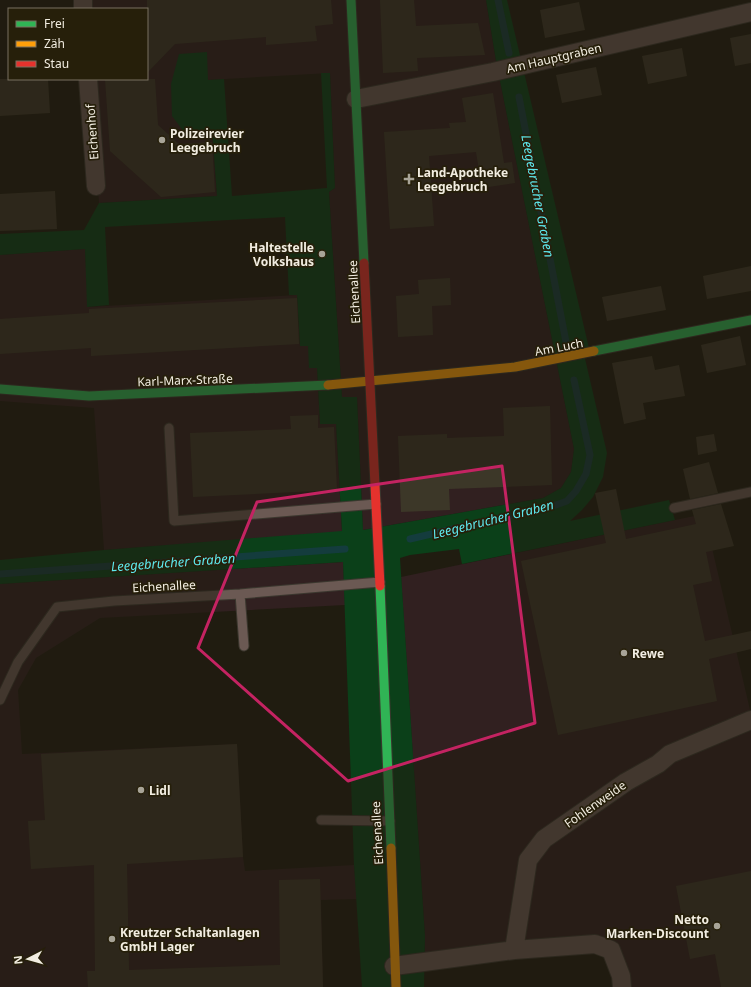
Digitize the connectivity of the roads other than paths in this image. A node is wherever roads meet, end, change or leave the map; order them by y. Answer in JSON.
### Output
{"nodes":[{"id":1,"x":351,"y":0,"type":"edge"},
{"id":2,"x":751,"y":12,"type":"edge"},
{"id":3,"x":88,"y":80,"type":"edge"},
{"id":4,"x":356,"y":99,"type":"junction"},
{"id":5,"x":96,"y":186,"type":"dead end"},
{"id":6,"x":751,"y":320,"type":"edge"},
{"id":7,"x":370,"y":382,"type":"junction"},
{"id":8,"x":0,"y":389,"type":"edge"},
{"id":9,"x":169,"y":428,"type":"dead end"},
{"id":10,"x":751,"y":492,"type":"edge"},
{"id":11,"x":376,"y":504,"type":"junction"},
{"id":12,"x":674,"y":508,"type":"dead end"},
{"id":13,"x":380,"y":582,"type":"junction"},
{"id":14,"x":240,"y":594,"type":"junction"},
{"id":15,"x":244,"y":646,"type":"dead end"},
{"id":16,"x":0,"y":700,"type":"edge"},
{"id":17,"x":751,"y":720,"type":"edge"},
{"id":18,"x":321,"y":820,"type":"dead end"},
{"id":19,"x":390,"y":821,"type":"junction"},
{"id":20,"x":514,"y":950,"type":"junction"},
{"id":21,"x":394,"y":966,"type":"junction"},
{"id":22,"x":396,"y":987,"type":"edge"},
{"id":23,"x":622,"y":987,"type":"edge"}],
"edges":[{"from":1,"to":4,"type":"street","name":"Eichenallee"},
{"from":2,"to":4,"type":"street","name":"Am Hauptgraben"},
{"from":3,"to":5,"type":"street","name":"Eichenhof"},
{"from":4,"to":7,"type":"street","name":"Eichenallee"},
{"from":6,"to":7,"type":"street","name":"Am Luch"},
{"from":7,"to":8,"type":"street","name":"Karl-Marx-Straße"},
{"from":7,"to":11,"type":"street","name":"Eichenallee"},
{"from":9,"to":11,"type":"lane"},
{"from":10,"to":12,"type":"lane"},
{"from":11,"to":13,"type":"street","name":"Eichenallee"},
{"from":13,"to":14,"type":"lane","name":"Eichenallee"},
{"from":13,"to":19,"type":"street","name":"Eichenallee"},
{"from":14,"to":15,"type":"lane"},
{"from":14,"to":16,"type":"lane","name":"Eichenallee"},
{"from":17,"to":20,"type":"street","name":"Fohlenweide"},
{"from":18,"to":19,"type":"lane"},
{"from":19,"to":21,"type":"street","name":"Eichenallee"},
{"from":20,"to":21,"type":"street"},
{"from":20,"to":23,"type":"street"},
{"from":21,"to":22,"type":"street","name":"Eichenallee"}]}
